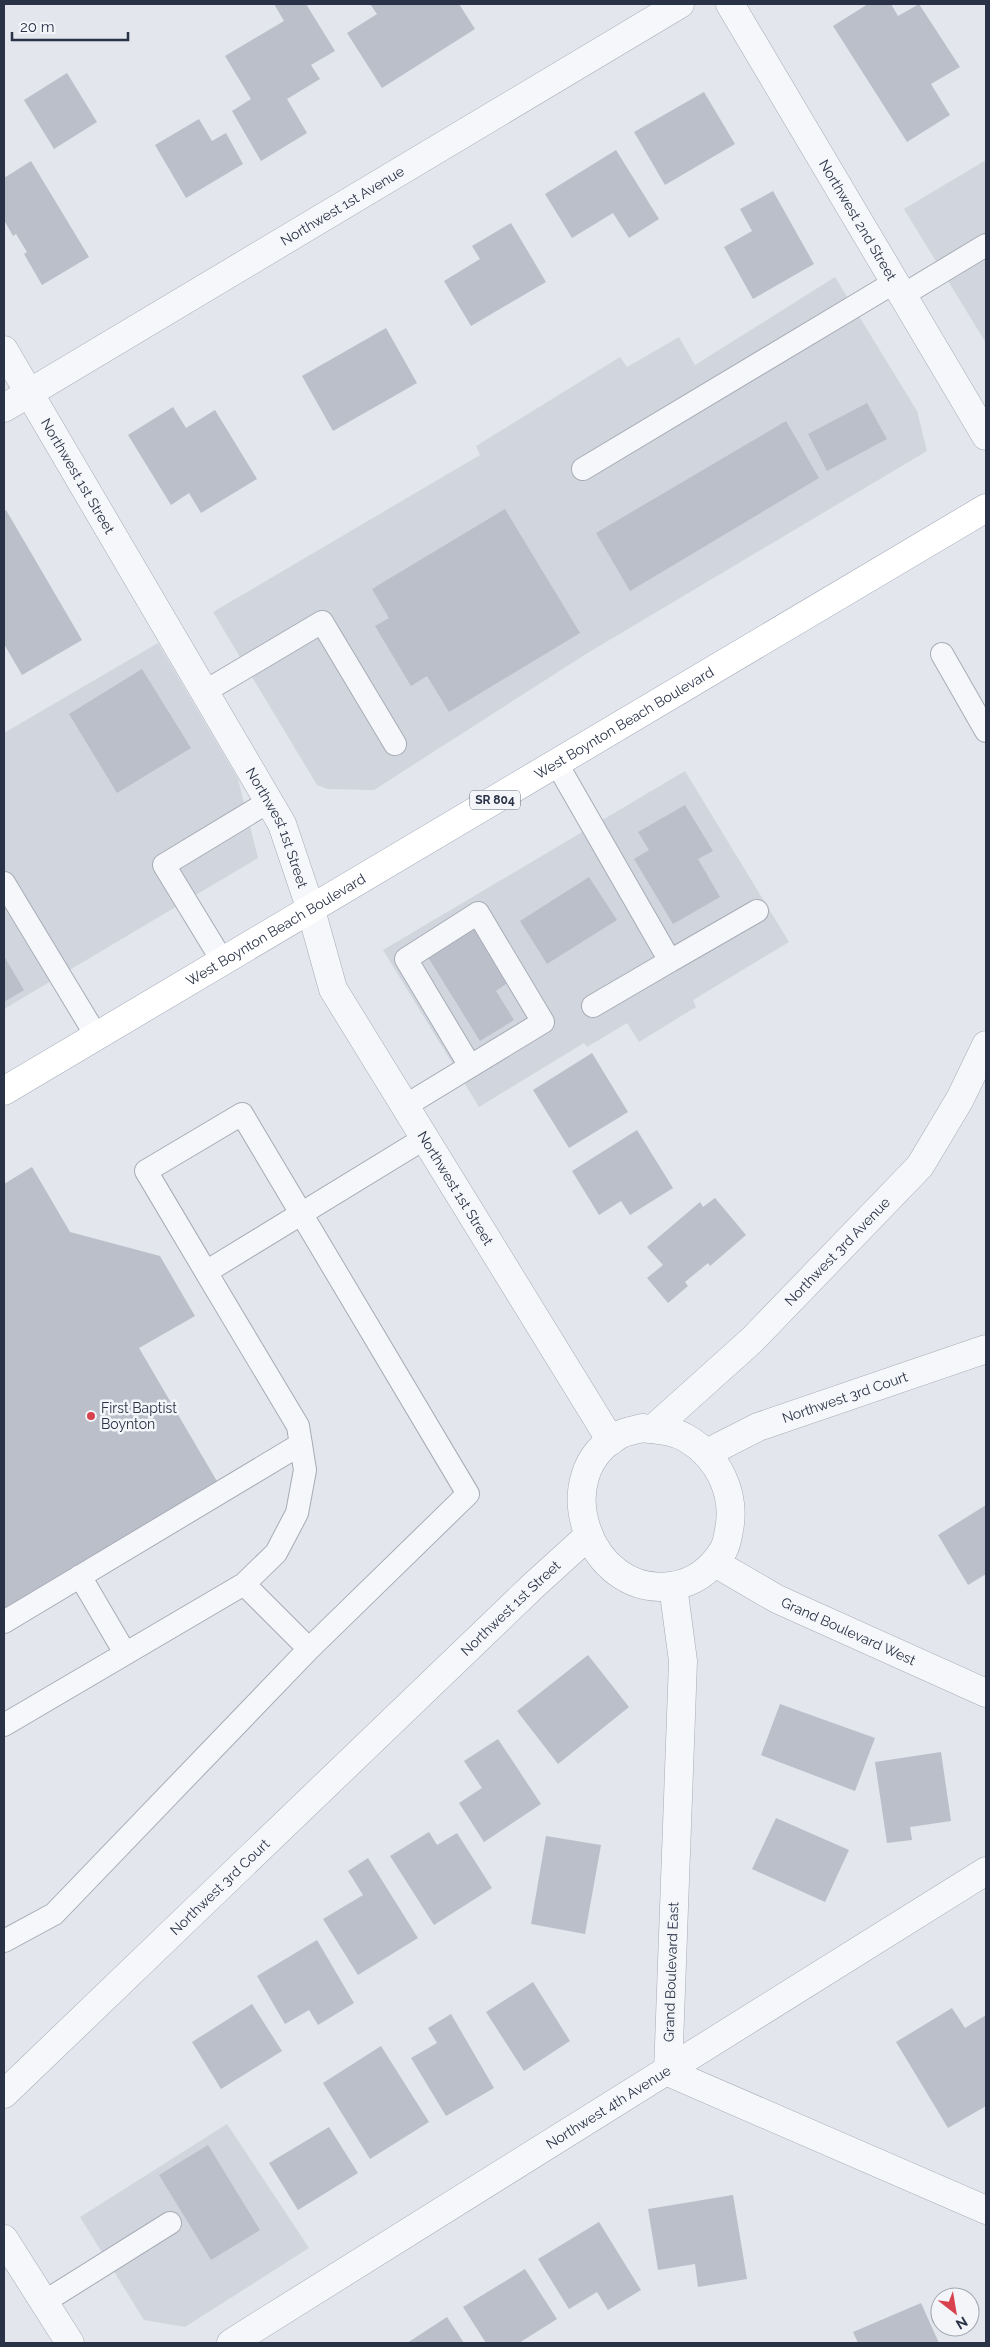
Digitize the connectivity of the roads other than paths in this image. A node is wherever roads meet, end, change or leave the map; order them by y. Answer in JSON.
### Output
{"nodes":[{"id":1,"x":680,"y":4,"type":"edge"},
{"id":2,"x":730,"y":4,"type":"edge"},
{"id":3,"x":986,"y":245,"type":"edge"},
{"id":4,"x":899,"y":289,"type":"junction"},
{"id":5,"x":4,"y":350,"type":"edge"},
{"id":6,"x":29,"y":393,"type":"junction"},
{"id":7,"x":4,"y":408,"type":"edge"},
{"id":8,"x":986,"y":436,"type":"edge"},
{"id":9,"x":583,"y":469,"type":"dead end"},
{"id":10,"x":986,"y":508,"type":"edge"},
{"id":11,"x":942,"y":654,"type":"dead end"},
{"id":12,"x":204,"y":692,"type":"junction"},
{"id":13,"x":986,"y":731,"type":"edge"},
{"id":14,"x":395,"y":744,"type":"dead end"},
{"id":15,"x":557,"y":764,"type":"junction"},
{"id":16,"x":268,"y":802,"type":"junction"},
{"id":17,"x":4,"y":884,"type":"edge"},
{"id":18,"x":311,"y":910,"type":"junction"},
{"id":19,"x":757,"y":911,"type":"dead end"},
{"id":20,"x":670,"y":961,"type":"junction"},
{"id":21,"x":223,"y":962,"type":"junction"},
{"id":22,"x":593,"y":1006,"type":"dead end"},
{"id":23,"x":97,"y":1037,"type":"junction"},
{"id":24,"x":986,"y":1045,"type":"edge"},
{"id":25,"x":470,"y":1066,"type":"junction"},
{"id":26,"x":4,"y":1091,"type":"edge"},
{"id":27,"x":405,"y":1106,"type":"junction"},
{"id":28,"x":425,"y":1138,"type":"junction"},
{"id":29,"x":302,"y":1214,"type":"junction"},
{"id":30,"x":206,"y":1272,"type":"junction"},
{"id":31,"x":986,"y":1349,"type":"edge"},
{"id":32,"x":653,"y":1429,"type":"junction"},
{"id":33,"x":611,"y":1441,"type":"junction"},
{"id":34,"x":301,"y":1444,"type":"junction"},
{"id":35,"x":707,"y":1453,"type":"junction"},
{"id":36,"x":588,"y":1536,"type":"junction"},
{"id":37,"x":714,"y":1562,"type":"junction"},
{"id":38,"x":80,"y":1576,"type":"junction"},
{"id":39,"x":244,"y":1584,"type":"junction"},
{"id":40,"x":673,"y":1586,"type":"junction"},
{"id":41,"x":4,"y":1622,"type":"edge"},
{"id":42,"x":309,"y":1649,"type":"junction"},
{"id":43,"x":125,"y":1654,"type":"junction"},
{"id":44,"x":435,"y":1680,"type":"joint"},
{"id":45,"x":986,"y":1693,"type":"edge"},
{"id":46,"x":4,"y":1725,"type":"edge"},
{"id":47,"x":986,"y":1871,"type":"edge"},
{"id":48,"x":4,"y":1941,"type":"edge"},
{"id":49,"x":668,"y":2072,"type":"junction"},
{"id":50,"x":4,"y":2094,"type":"edge"},
{"id":51,"x":986,"y":2210,"type":"edge"},
{"id":52,"x":170,"y":2223,"type":"dead end"},
{"id":53,"x":4,"y":2239,"type":"edge"},
{"id":54,"x":44,"y":2302,"type":"junction"},
{"id":55,"x":70,"y":2343,"type":"edge"},
{"id":56,"x":231,"y":2343,"type":"edge"}],
"edges":[{"from":1,"to":6,"type":"street","name":"Northwest 1st Avenue"},
{"from":2,"to":4,"type":"street","name":"Northwest 2nd Street"},
{"from":3,"to":4,"type":"lane"},
{"from":4,"to":8,"type":"street","name":"Northwest 2nd Street"},
{"from":4,"to":9,"type":"lane"},
{"from":5,"to":6,"type":"street","name":"Northwest 1st Street"},
{"from":6,"to":7,"type":"street","name":"Northwest 1st Avenue"},
{"from":6,"to":12,"type":"street","name":"Northwest 1st Street"},
{"from":10,"to":15,"type":"main road","name":"West Boynton Beach Boulevard","number":"SR 804"},
{"from":11,"to":13,"type":"lane"},
{"from":12,"to":14,"type":"lane"},
{"from":12,"to":16,"type":"street","name":"Northwest 1st Street"},
{"from":15,"to":18,"type":"main road","name":"West Boynton Beach Boulevard","number":"SR 804"},
{"from":15,"to":20,"type":"lane"},
{"from":16,"to":18,"type":"street","name":"Northwest 1st Street"},
{"from":16,"to":21,"type":"lane"},
{"from":17,"to":23,"type":"lane"},
{"from":18,"to":21,"type":"main road","name":"West Boynton Beach Boulevard","number":"SR 804"},
{"from":18,"to":27,"type":"street","name":"Northwest 1st Street"},
{"from":19,"to":20,"type":"lane"},
{"from":20,"to":22,"type":"lane"},
{"from":21,"to":23,"type":"main road","name":"West Boynton Beach Boulevard","number":"SR 804"},
{"from":23,"to":26,"type":"main road","name":"West Boynton Beach Boulevard","number":"SR 804"},
{"from":24,"to":32,"type":"street","name":"Northwest 3rd Avenue"},
{"from":25,"to":25,"type":"lane"},
{"from":25,"to":27,"type":"lane"},
{"from":27,"to":28,"type":"street","name":"Northwest 1st Street"},
{"from":28,"to":29,"type":"lane"},
{"from":28,"to":33,"type":"street","name":"Northwest 1st Street"},
{"from":29,"to":30,"type":"lane"},
{"from":29,"to":30,"type":"lane"},
{"from":29,"to":42,"type":"lane"},
{"from":30,"to":34,"type":"lane"},
{"from":31,"to":35,"type":"street","name":"Northwest 3rd Court"},
{"from":32,"to":33,"type":"street"},
{"from":32,"to":35,"type":"street"},
{"from":33,"to":36,"type":"street"},
{"from":34,"to":38,"type":"lane"},
{"from":34,"to":39,"type":"lane"},
{"from":35,"to":37,"type":"street"},
{"from":36,"to":40,"type":"street"},
{"from":36,"to":44,"type":"street","name":"Northwest 1st Street"},
{"from":37,"to":40,"type":"street"},
{"from":37,"to":45,"type":"street","name":"Grand Boulevard West"},
{"from":38,"to":41,"type":"lane"},
{"from":38,"to":43,"type":"lane"},
{"from":39,"to":42,"type":"lane"},
{"from":39,"to":43,"type":"lane"},
{"from":40,"to":49,"type":"street","name":"Grand Boulevard East"},
{"from":42,"to":48,"type":"lane"},
{"from":43,"to":46,"type":"lane"},
{"from":44,"to":50,"type":"street","name":"Northwest 3rd Court"},
{"from":47,"to":49,"type":"street","name":"Northwest 4th Avenue"},
{"from":49,"to":51,"type":"street"},
{"from":49,"to":56,"type":"street","name":"Northwest 4th Avenue"},
{"from":52,"to":54,"type":"lane"},
{"from":53,"to":54,"type":"street"},
{"from":54,"to":55,"type":"street"}]}
